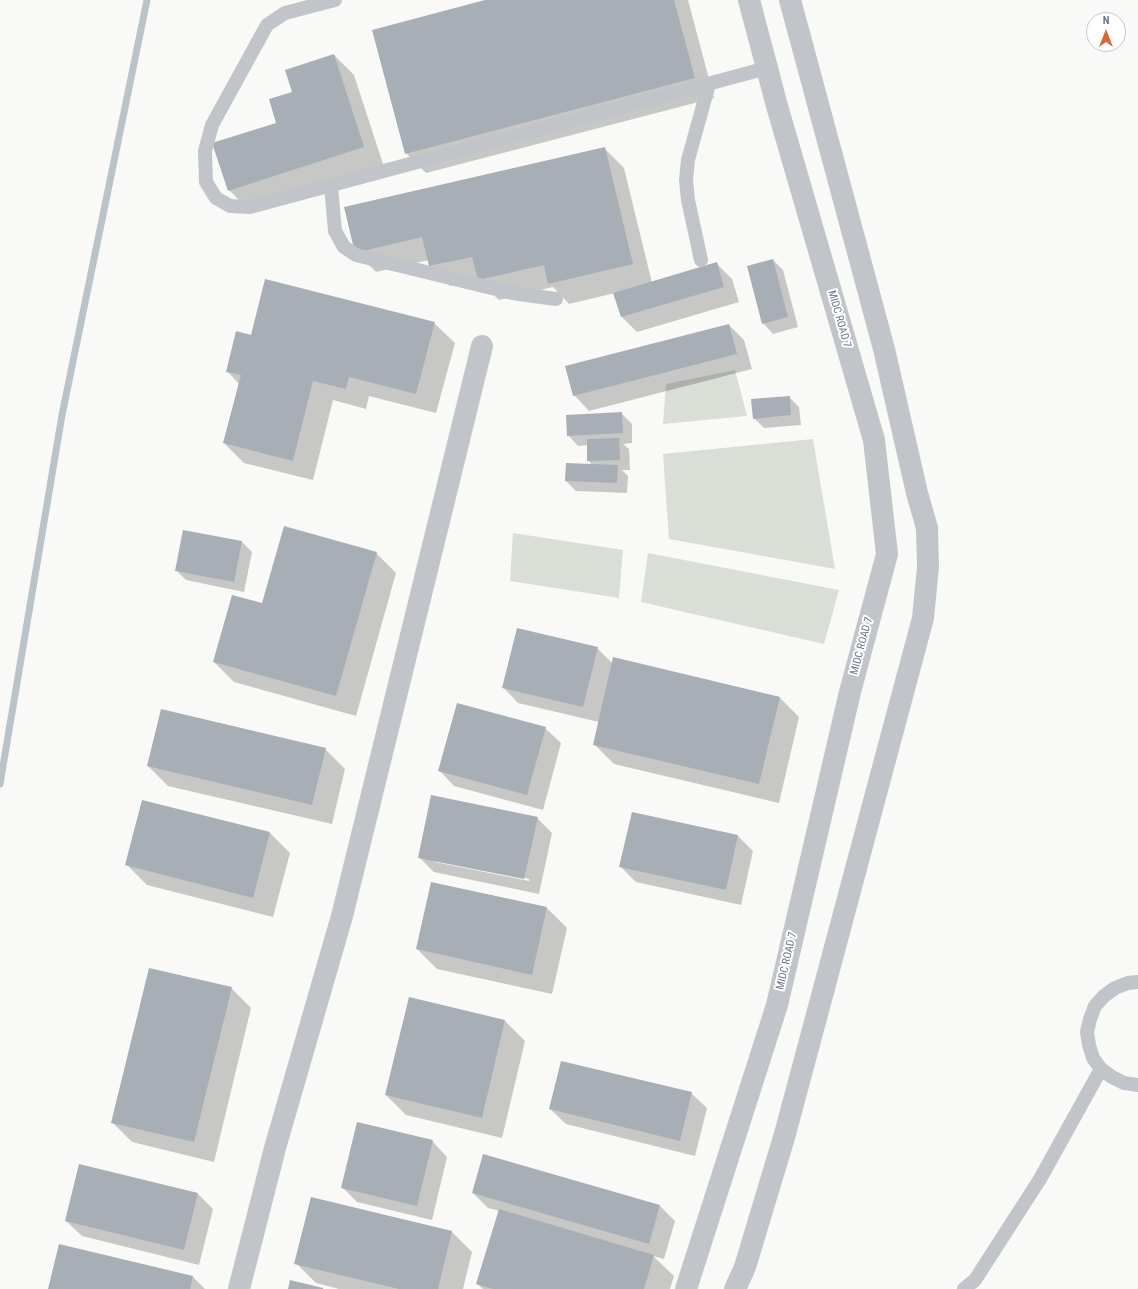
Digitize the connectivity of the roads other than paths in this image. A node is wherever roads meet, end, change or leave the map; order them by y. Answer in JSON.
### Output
{"nodes":[{"id":1,"x":335,"y":0,"type":"edge"},
{"id":2,"x":749,"y":0,"type":"edge"},
{"id":3,"x":790,"y":0,"type":"edge"},
{"id":4,"x":767,"y":68,"type":"junction"},
{"id":5,"x":708,"y":84,"type":"junction"},
{"id":6,"x":331,"y":186,"type":"junction"},
{"id":7,"x":701,"y":260,"type":"dead end"},
{"id":8,"x":556,"y":299,"type":"dead end"},
{"id":9,"x":482,"y":346,"type":"dead end"},
{"id":10,"x":1138,"y":982,"type":"edge"},
{"id":11,"x":1101,"y":1069,"type":"junction"},
{"id":12,"x":1138,"y":1085,"type":"edge"},
{"id":13,"x":239,"y":1289,"type":"edge"},
{"id":14,"x":686,"y":1289,"type":"edge"},
{"id":15,"x":735,"y":1289,"type":"edge"},
{"id":16,"x":964,"y":1289,"type":"edge"}],
"edges":[{"from":1,"to":6,"type":"lane"},
{"from":2,"to":4,"type":"street","name":"MIDC ROAD 7"},
{"from":3,"to":15,"type":"street"},
{"from":4,"to":5,"type":"lane"},
{"from":4,"to":14,"type":"street","name":"MIDC ROAD 7"},
{"from":5,"to":6,"type":"lane"},
{"from":5,"to":7,"type":"lane"},
{"from":6,"to":8,"type":"lane"},
{"from":9,"to":13,"type":"street"},
{"from":10,"to":11,"type":"lane"},
{"from":11,"to":12,"type":"lane"},
{"from":11,"to":16,"type":"lane"}]}
